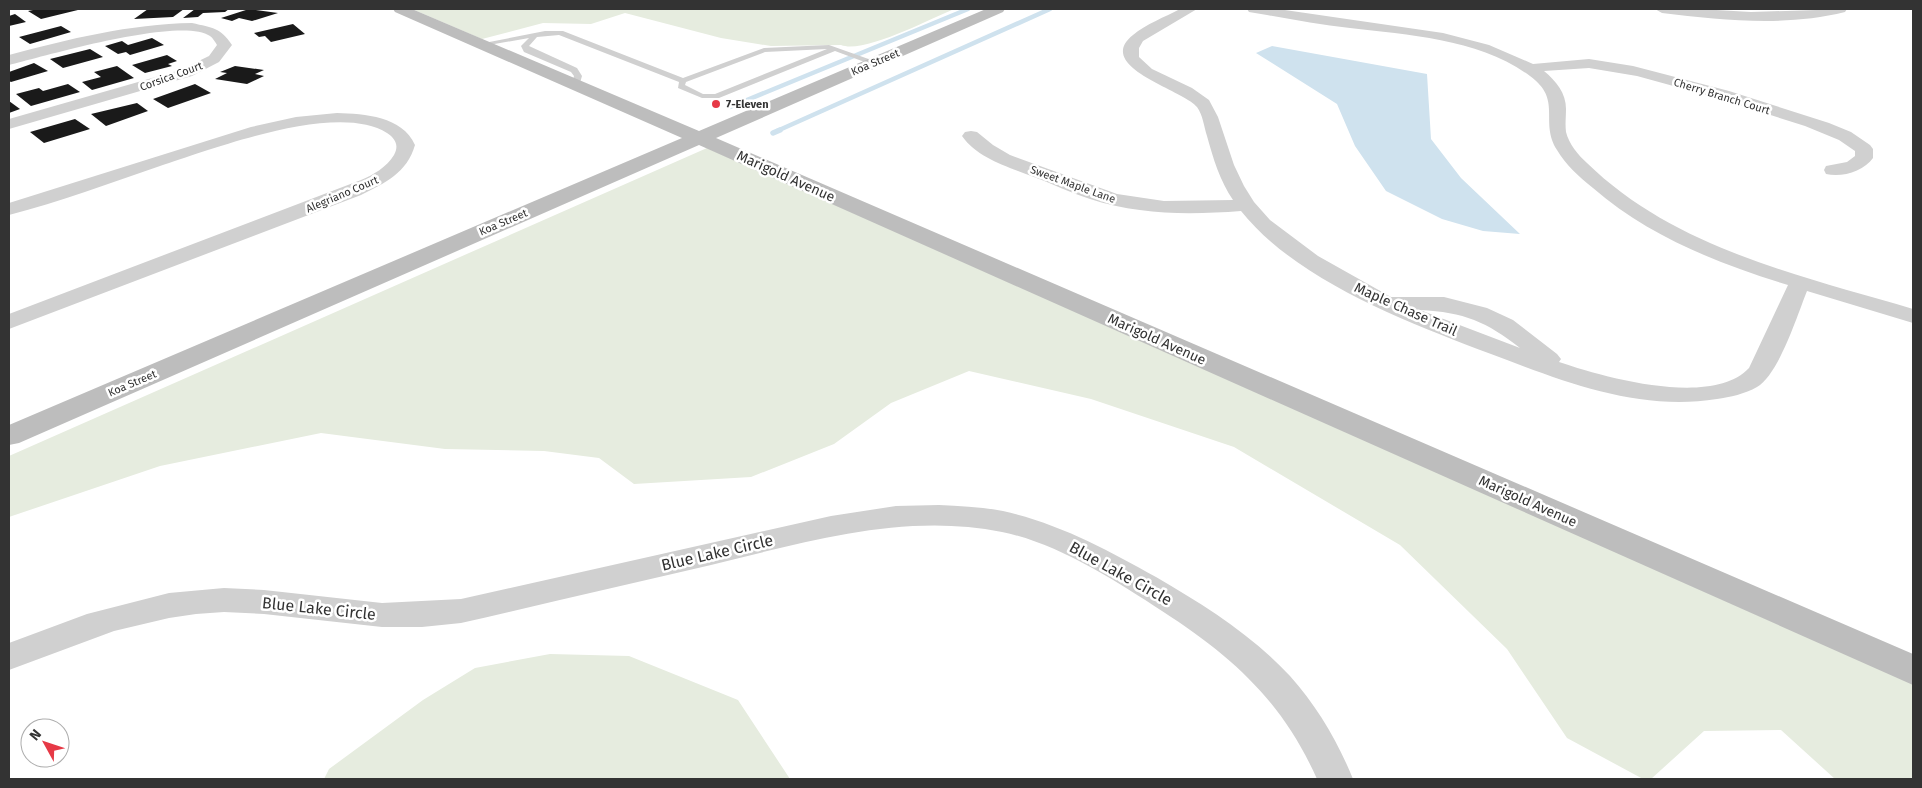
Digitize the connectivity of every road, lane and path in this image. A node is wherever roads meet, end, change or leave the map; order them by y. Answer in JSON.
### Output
{"nodes":[{"id":1,"x":400,"y":9,"type":"edge"},
{"id":2,"x":998,"y":9,"type":"edge"},
{"id":3,"x":1190,"y":9,"type":"edge"},
{"id":4,"x":1254,"y":9,"type":"edge"},
{"id":5,"x":1662,"y":9,"type":"edge"},
{"id":6,"x":1840,"y":9,"type":"edge"},
{"id":7,"x":1734,"y":15,"type":"junction"},
{"id":8,"x":1754,"y":30,"type":"dead end"},
{"id":9,"x":534,"y":36,"type":"junction"},
{"id":10,"x":483,"y":44,"type":"junction"},
{"id":11,"x":834,"y":49,"type":"junction"},
{"id":12,"x":9,"y":60,"type":"edge"},
{"id":13,"x":874,"y":62,"type":"junction"},
{"id":14,"x":1530,"y":69,"type":"junction"},
{"id":15,"x":683,"y":81,"type":"junction"},
{"id":16,"x":576,"y":84,"type":"junction"},
{"id":17,"x":9,"y":124,"type":"edge"},
{"id":18,"x":971,"y":136,"type":"dead end"},
{"id":19,"x":699,"y":138,"type":"junction"},
{"id":20,"x":1833,"y":170,"type":"dead end"},
{"id":21,"x":1245,"y":205,"type":"junction"},
{"id":22,"x":9,"y":209,"type":"edge"},
{"id":23,"x":1800,"y":282,"type":"junction"},
{"id":24,"x":1913,"y":316,"type":"edge"},
{"id":25,"x":9,"y":322,"type":"edge"},
{"id":26,"x":9,"y":436,"type":"edge"},
{"id":27,"x":9,"y":657,"type":"edge"},
{"id":28,"x":1913,"y":670,"type":"edge"},
{"id":29,"x":1334,"y":779,"type":"edge"}],
"edges":[{"from":1,"to":10,"type":"main road","name":"Marigold Avenue"},
{"from":2,"to":13,"type":"main road","name":"Koa Street"},
{"from":3,"to":21,"type":"street","name":"Maple Chase Trail"},
{"from":4,"to":14,"type":"street"},
{"from":5,"to":7,"type":"street"},
{"from":6,"to":7,"type":"street"},
{"from":7,"to":8,"type":"street"},
{"from":9,"to":10,"type":"lane"},
{"from":9,"to":15,"type":"lane"},
{"from":9,"to":16,"type":"lane"},
{"from":10,"to":16,"type":"main road","name":"Marigold Avenue"},
{"from":11,"to":13,"type":"lane"},
{"from":11,"to":15,"type":"lane"},
{"from":11,"to":15,"type":"lane"},
{"from":12,"to":17,"type":"street","name":"Corsica Court"},
{"from":13,"to":19,"type":"main road","name":"Koa Street"},
{"from":14,"to":20,"type":"street","name":"Cherry Branch Court"},
{"from":14,"to":23,"type":"street"},
{"from":16,"to":19,"type":"main road","name":"Marigold Avenue"},
{"from":18,"to":21,"type":"street","name":"Sweet Maple Lane"},
{"from":19,"to":26,"type":"main road","name":"Koa Street"},
{"from":19,"to":28,"type":"main road","name":"Marigold Avenue"},
{"from":21,"to":23,"type":"street","name":"Maple Chase Trail"},
{"from":22,"to":25,"type":"street","name":"Alegriano Court"},
{"from":23,"to":24,"type":"street"},
{"from":27,"to":29,"type":"street","name":"Blue Lake Circle"}]}
